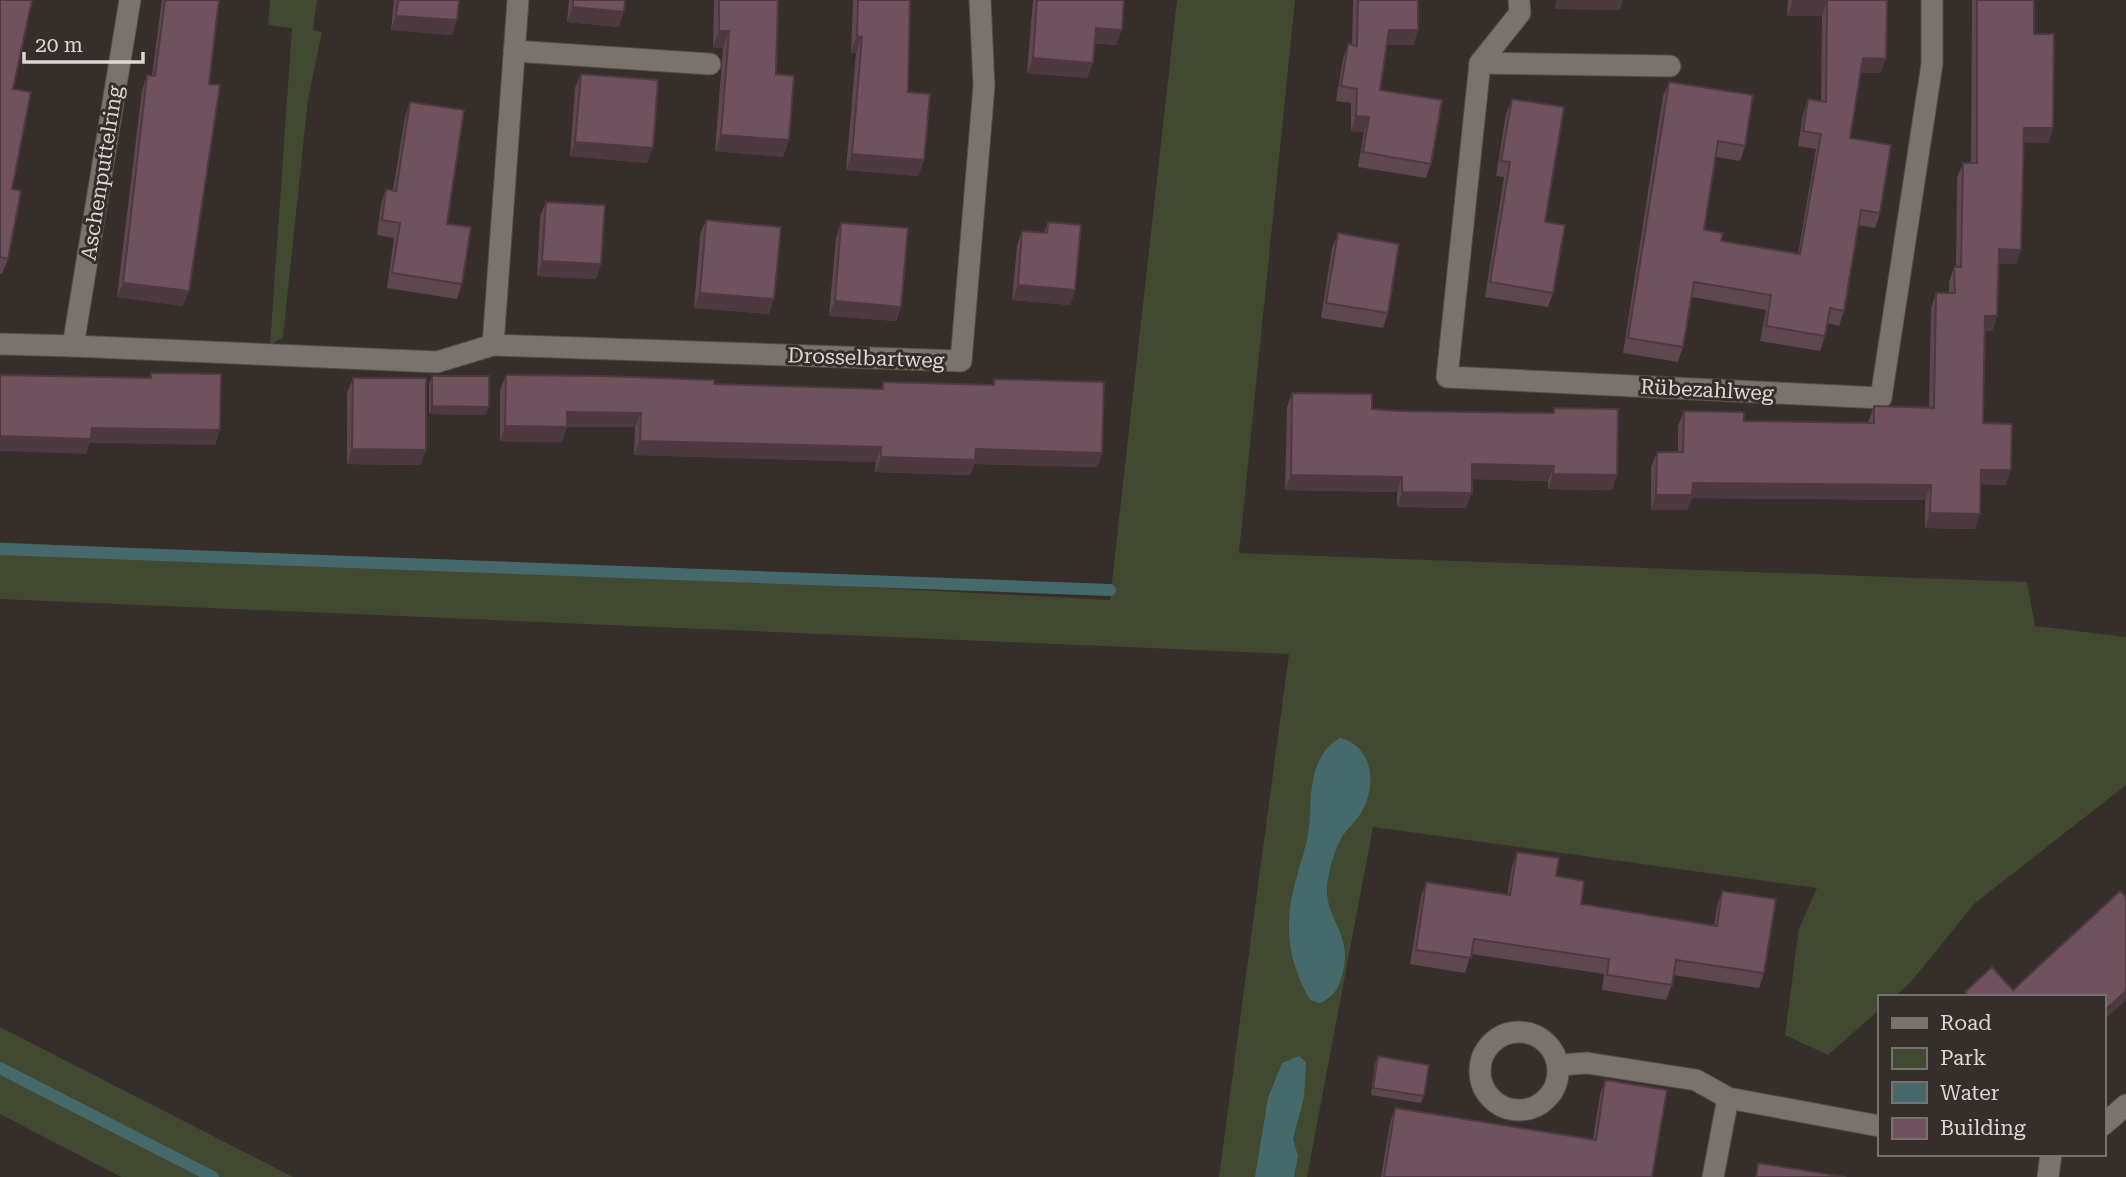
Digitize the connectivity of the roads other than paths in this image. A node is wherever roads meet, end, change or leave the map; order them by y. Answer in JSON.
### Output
{"nodes":[{"id":1,"x":130,"y":0,"type":"edge"},
{"id":2,"x":518,"y":0,"type":"edge"},
{"id":3,"x":980,"y":0,"type":"edge"},
{"id":4,"x":1519,"y":0,"type":"edge"},
{"id":5,"x":1932,"y":0,"type":"edge"},
{"id":6,"x":514,"y":51,"type":"junction"},
{"id":7,"x":1480,"y":63,"type":"junction"},
{"id":8,"x":710,"y":64,"type":"dead end"},
{"id":9,"x":1670,"y":66,"type":"dead end"},
{"id":10,"x":0,"y":344,"type":"edge"},
{"id":11,"x":494,"y":345,"type":"junction"},
{"id":12,"x":73,"y":346,"type":"junction"},
{"id":13,"x":1560,"y":1065,"type":"dead end"},
{"id":14,"x":1728,"y":1097,"type":"junction"},
{"id":15,"x":2126,"y":1105,"type":"edge"},
{"id":16,"x":2105,"y":1123,"type":"edge"},
{"id":17,"x":1878,"y":1126,"type":"edge"},
{"id":18,"x":2052,"y":1156,"type":"edge"},
{"id":19,"x":1713,"y":1177,"type":"edge"},
{"id":20,"x":2048,"y":1177,"type":"edge"}],
"edges":[{"from":1,"to":12,"type":"street","name":"Aschenputtelring"},
{"from":2,"to":6,"type":"street"},
{"from":3,"to":11,"type":"street","name":"Drosselbartweg"},
{"from":4,"to":7,"type":"street"},
{"from":5,"to":7,"type":"street","name":"Rübezahlweg"},
{"from":6,"to":8,"type":"street"},
{"from":6,"to":11,"type":"street"},
{"from":7,"to":9,"type":"street"},
{"from":10,"to":12,"type":"street"},
{"from":11,"to":12,"type":"street","name":"Drosselbartweg"},
{"from":13,"to":14,"type":"street"},
{"from":14,"to":17,"type":"street"},
{"from":14,"to":19,"type":"street"},
{"from":15,"to":16,"type":"street"},
{"from":18,"to":20,"type":"street"}]}
